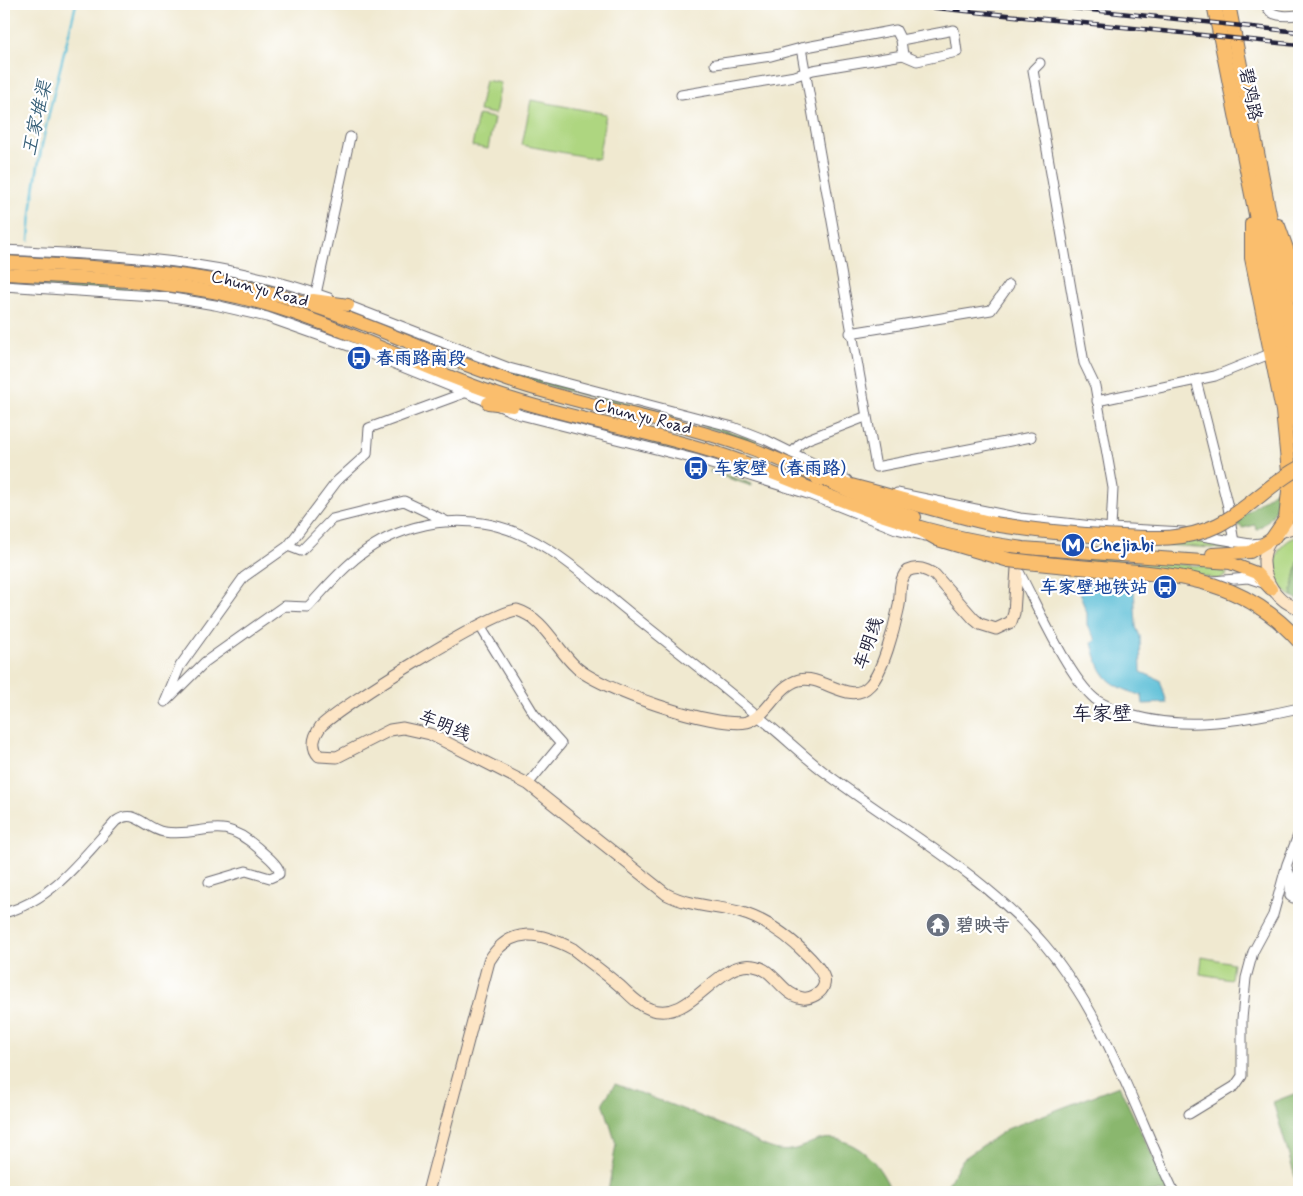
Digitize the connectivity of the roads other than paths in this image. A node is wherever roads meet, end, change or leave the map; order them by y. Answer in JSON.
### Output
{"nodes":[{"id":1,"x":1214,"y":4,"type":"edge"},
{"id":2,"x":1228,"y":4,"type":"edge"},
{"id":3,"x":1266,"y":4,"type":"edge"},
{"id":4,"x":1299,"y":15,"type":"edge"},
{"id":5,"x":900,"y":40,"type":"junction"},
{"id":6,"x":801,"y":48,"type":"junction"},
{"id":7,"x":903,"y":54,"type":"junction"},
{"id":8,"x":1040,"y":63,"type":"dead end"},
{"id":9,"x":715,"y":64,"type":"dead end"},
{"id":10,"x":805,"y":73,"type":"junction"},
{"id":11,"x":681,"y":94,"type":"dead end"},
{"id":12,"x":350,"y":137,"type":"dead end"},
{"id":13,"x":1258,"y":190,"type":"junction"},
{"id":14,"x":4,"y":250,"type":"edge"},
{"id":15,"x":4,"y":262,"type":"edge"},
{"id":16,"x":4,"y":274,"type":"edge"},
{"id":17,"x":1009,"y":285,"type":"dead end"},
{"id":18,"x":4,"y":286,"type":"edge"},
{"id":19,"x":275,"y":294,"type":"junction"},
{"id":20,"x":316,"y":294,"type":"junction"},
{"id":21,"x":1299,"y":297,"type":"edge"},
{"id":22,"x":348,"y":305,"type":"junction"},
{"id":23,"x":850,"y":333,"type":"junction"},
{"id":24,"x":1272,"y":353,"type":"junction"},
{"id":25,"x":1299,"y":367,"type":"edge"},
{"id":26,"x":1196,"y":380,"type":"junction"},
{"id":27,"x":464,"y":393,"type":"junction"},
{"id":28,"x":1097,"y":401,"type":"junction"},
{"id":29,"x":488,"y":403,"type":"junction"},
{"id":30,"x":550,"y":410,"type":"junction"},
{"id":31,"x":865,"y":417,"type":"junction"},
{"id":32,"x":1299,"y":430,"type":"edge"},
{"id":33,"x":1031,"y":437,"type":"dead end"},
{"id":34,"x":792,"y":454,"type":"junction"},
{"id":35,"x":1299,"y":468,"type":"edge"},
{"id":36,"x":766,"y":471,"type":"junction"},
{"id":37,"x":818,"y":478,"type":"junction"},
{"id":38,"x":862,"y":487,"type":"junction"},
{"id":39,"x":808,"y":494,"type":"junction"},
{"id":40,"x":448,"y":522,"type":"junction"},
{"id":41,"x":915,"y":526,"type":"junction"},
{"id":42,"x":1299,"y":527,"type":"edge"},
{"id":43,"x":1111,"y":528,"type":"junction"},
{"id":44,"x":938,"y":539,"type":"junction"},
{"id":45,"x":1270,"y":540,"type":"junction"},
{"id":46,"x":1234,"y":542,"type":"junction"},
{"id":47,"x":288,"y":546,"type":"junction"},
{"id":48,"x":1013,"y":564,"type":"junction"},
{"id":49,"x":1271,"y":589,"type":"junction"},
{"id":50,"x":1299,"y":608,"type":"edge"},
{"id":51,"x":480,"y":626,"type":"junction"},
{"id":52,"x":1299,"y":641,"type":"edge"},
{"id":53,"x":1299,"y":708,"type":"edge"},
{"id":54,"x":758,"y":716,"type":"junction"},
{"id":55,"x":528,"y":784,"type":"junction"},
{"id":56,"x":1299,"y":834,"type":"edge"},
{"id":57,"x":1287,"y":868,"type":"junction"},
{"id":58,"x":1299,"y":869,"type":"edge"},
{"id":59,"x":209,"y":882,"type":"dead end"},
{"id":60,"x":4,"y":913,"type":"edge"},
{"id":61,"x":1189,"y":1114,"type":"dead end"},
{"id":62,"x":428,"y":1192,"type":"edge"},
{"id":63,"x":1174,"y":1192,"type":"edge"}],
"edges":[{"from":1,"to":13,"type":"highway","name":"碧鸡路"},
{"from":2,"to":13,"type":"highway","name":"碧鸡路"},
{"from":3,"to":4,"type":"street"},
{"from":5,"to":6,"type":"street"},
{"from":5,"to":7,"type":"street"},
{"from":5,"to":7,"type":"street"},
{"from":6,"to":9,"type":"street"},
{"from":6,"to":10,"type":"street"},
{"from":7,"to":10,"type":"street"},
{"from":8,"to":28,"type":"street"},
{"from":10,"to":11,"type":"street"},
{"from":10,"to":23,"type":"street"},
{"from":12,"to":20,"type":"street"},
{"from":13,"to":21,"type":"highway"},
{"from":13,"to":24,"type":"highway"},
{"from":13,"to":25,"type":"highway"},
{"from":13,"to":32,"type":"highway"},
{"from":14,"to":20,"type":"street"},
{"from":15,"to":19,"type":"main road","name":"Chunyu Road"},
{"from":16,"to":30,"type":"main road","name":"Chunyu Road"},
{"from":17,"to":23,"type":"street"},
{"from":18,"to":27,"type":"street"},
{"from":19,"to":22,"type":"main road"},
{"from":19,"to":37,"type":"main road","name":"Chunyu Road"},
{"from":20,"to":22,"type":"street"},
{"from":22,"to":34,"type":"street"},
{"from":23,"to":31,"type":"street"},
{"from":24,"to":26,"type":"street"},
{"from":24,"to":45,"type":"highway"},
{"from":26,"to":28,"type":"street"},
{"from":26,"to":46,"type":"street"},
{"from":27,"to":29,"type":"street"},
{"from":27,"to":47,"type":"street"},
{"from":28,"to":43,"type":"street"},
{"from":29,"to":30,"type":"main road"},
{"from":29,"to":39,"type":"street"},
{"from":30,"to":36,"type":"main road","name":"Chunyu Road"},
{"from":31,"to":33,"type":"street"},
{"from":31,"to":34,"type":"street"},
{"from":34,"to":38,"type":"street"},
{"from":35,"to":38,"type":"highway","bridge":true},
{"from":36,"to":39,"type":"main road"},
{"from":36,"to":41,"type":"main road","name":"Chunyu Road"},
{"from":37,"to":38,"type":"highway"},
{"from":37,"to":45,"type":"main road","name":"Chunyu Road"},
{"from":38,"to":43,"type":"street"},
{"from":39,"to":44,"type":"street"},
{"from":40,"to":47,"type":"street"},
{"from":40,"to":47,"type":"street"},
{"from":40,"to":54,"type":"street"},
{"from":41,"to":44,"type":"highway"},
{"from":41,"to":49,"type":"main road","name":"Chunyu Road"},
{"from":42,"to":45,"type":"main road"},
{"from":43,"to":46,"type":"street"},
{"from":44,"to":48,"type":"highway"},
{"from":45,"to":46,"type":"street"},
{"from":45,"to":49,"type":"main road"},
{"from":48,"to":49,"type":"street"},
{"from":48,"to":52,"type":"highway","bridge":true},
{"from":48,"to":53,"type":"street"},
{"from":48,"to":54,"type":"main road","name":"车明线"},
{"from":49,"to":50,"type":"main road"},
{"from":51,"to":54,"type":"main road","name":"车明线"},
{"from":51,"to":55,"type":"street"},
{"from":51,"to":55,"type":"main road","name":"车明线"},
{"from":54,"to":63,"type":"street"},
{"from":55,"to":62,"type":"main road","name":"车明线"},
{"from":56,"to":57,"type":"street"},
{"from":57,"to":58,"type":"street"},
{"from":57,"to":61,"type":"street"},
{"from":59,"to":60,"type":"street"}]}
